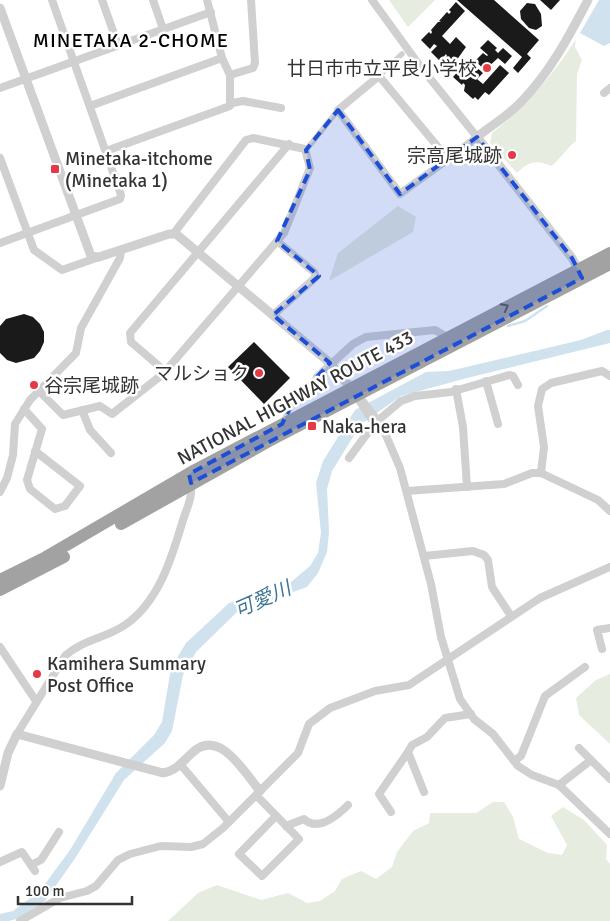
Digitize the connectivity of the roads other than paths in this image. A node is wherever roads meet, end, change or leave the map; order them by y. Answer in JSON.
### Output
{"nodes":[{"id":1,"x":52,"y":0,"type":"edge"},
{"id":2,"x":102,"y":0,"type":"edge"},
{"id":3,"x":153,"y":0,"type":"edge"},
{"id":4,"x":208,"y":0,"type":"edge"},
{"id":5,"x":251,"y":0,"type":"edge"},
{"id":6,"x":372,"y":0,"type":"edge"},
{"id":7,"x":588,"y":0,"type":"edge"},
{"id":8,"x":0,"y":8,"type":"edge"},
{"id":9,"x":211,"y":12,"type":"junction"},
{"id":10,"x":163,"y":29,"type":"junction"},
{"id":11,"x":118,"y":45,"type":"junction"},
{"id":12,"x":402,"y":54,"type":"dead end"},
{"id":13,"x":222,"y":58,"type":"junction"},
{"id":14,"x":74,"y":61,"type":"junction"},
{"id":15,"x":230,"y":76,"type":"junction"},
{"id":16,"x":379,"y":76,"type":"junction"},
{"id":17,"x":26,"y":78,"type":"junction"},
{"id":18,"x":0,"y":88,"type":"edge"},
{"id":19,"x":232,"y":102,"type":"junction"},
{"id":20,"x":90,"y":106,"type":"junction"},
{"id":21,"x":281,"y":108,"type":"dead end"},
{"id":22,"x":338,"y":110,"type":"junction"},
{"id":23,"x":477,"y":137,"type":"junction"},
{"id":24,"x":289,"y":144,"type":"junction"},
{"id":25,"x":306,"y":150,"type":"junction"},
{"id":26,"x":106,"y":151,"type":"junction"},
{"id":27,"x":0,"y":158,"type":"edge"},
{"id":28,"x":448,"y":159,"type":"junction"},
{"id":29,"x":75,"y":215,"type":"junction"},
{"id":30,"x":27,"y":233,"type":"junction"},
{"id":31,"x":174,"y":234,"type":"junction"},
{"id":32,"x":277,"y":241,"type":"junction"},
{"id":33,"x":0,"y":242,"type":"edge"},
{"id":34,"x":121,"y":250,"type":"junction"},
{"id":35,"x":198,"y":252,"type":"junction"},
{"id":36,"x":610,"y":253,"type":"edge"},
{"id":37,"x":99,"y":257,"type":"junction"},
{"id":38,"x":610,"y":264,"type":"edge"},
{"id":39,"x":580,"y":273,"type":"junction"},
{"id":40,"x":238,"y":286,"type":"junction"},
{"id":41,"x":273,"y":315,"type":"junction"},
{"id":42,"x":446,"y":337,"type":"junction"},
{"id":43,"x":330,"y":364,"type":"junction"},
{"id":44,"x":166,"y":372,"type":"junction"},
{"id":45,"x":610,"y":376,"type":"edge"},
{"id":46,"x":317,"y":377,"type":"joint"},
{"id":47,"x":486,"y":381,"type":"junction"},
{"id":48,"x":518,"y":385,"type":"dead end"},
{"id":49,"x":456,"y":389,"type":"junction"},
{"id":50,"x":39,"y":391,"type":"junction"},
{"id":51,"x":358,"y":397,"type":"junction"},
{"id":52,"x":24,"y":409,"type":"junction"},
{"id":53,"x":82,"y":410,"type":"junction"},
{"id":54,"x":375,"y":420,"type":"junction"},
{"id":55,"x":282,"y":424,"type":"junction"},
{"id":56,"x":498,"y":424,"type":"dead end"},
{"id":57,"x":35,"y":451,"type":"junction"},
{"id":58,"x":111,"y":453,"type":"dead end"},
{"id":59,"x":349,"y":458,"type":"dead end"},
{"id":60,"x":541,"y":473,"type":"junction"},
{"id":61,"x":190,"y":479,"type":"junction"},
{"id":62,"x":467,"y":487,"type":"junction"},
{"id":63,"x":0,"y":492,"type":"edge"},
{"id":64,"x":407,"y":492,"type":"junction"},
{"id":65,"x":610,"y":512,"type":"edge"},
{"id":66,"x":424,"y":556,"type":"junction"},
{"id":67,"x":610,"y":567,"type":"edge"},
{"id":68,"x":0,"y":580,"type":"edge"},
{"id":69,"x":0,"y":590,"type":"edge"},
{"id":70,"x":511,"y":616,"type":"junction"},
{"id":71,"x":610,"y":628,"type":"edge"},
{"id":72,"x":0,"y":647,"type":"edge"},
{"id":73,"x":602,"y":649,"type":"dead end"},
{"id":74,"x":2,"y":657,"type":"edge"},
{"id":75,"x":446,"y":658,"type":"junction"},
{"id":76,"x":585,"y":667,"type":"dead end"},
{"id":77,"x":36,"y":701,"type":"junction"},
{"id":78,"x":471,"y":714,"type":"junction"},
{"id":79,"x":17,"y":734,"type":"junction"},
{"id":80,"x":579,"y":748,"type":"dead end"},
{"id":81,"x":408,"y":752,"type":"junction"},
{"id":82,"x":591,"y":760,"type":"junction"},
{"id":83,"x":514,"y":762,"type":"junction"},
{"id":84,"x":180,"y":764,"type":"junction"},
{"id":85,"x":610,"y":779,"type":"edge"},
{"id":86,"x":559,"y":785,"type":"junction"},
{"id":87,"x":0,"y":786,"type":"edge"},
{"id":88,"x":424,"y":792,"type":"dead end"},
{"id":89,"x":258,"y":793,"type":"junction"},
{"id":90,"x":348,"y":805,"type":"dead end"},
{"id":91,"x":392,"y":812,"type":"dead end"},
{"id":92,"x":276,"y":816,"type":"junction"},
{"id":93,"x":229,"y":822,"type":"junction"},
{"id":94,"x":286,"y":826,"type":"junction"},
{"id":95,"x":59,"y":832,"type":"dead end"},
{"id":96,"x":610,"y":834,"type":"edge"},
{"id":97,"x":0,"y":862,"type":"edge"},
{"id":98,"x":20,"y":921,"type":"edge"}],
"edges":[{"from":1,"to":14,"type":"street"},
{"from":2,"to":11,"type":"street"},
{"from":3,"to":10,"type":"street"},
{"from":4,"to":9,"type":"street"},
{"from":5,"to":15,"type":"street"},
{"from":6,"to":23,"type":"street"},
{"from":7,"to":23,"type":"street"},
{"from":8,"to":17,"type":"street"},
{"from":9,"to":10,"type":"street"},
{"from":9,"to":13,"type":"street"},
{"from":10,"to":11,"type":"street"},
{"from":11,"to":14,"type":"street"},
{"from":12,"to":16,"type":"street"},
{"from":13,"to":15,"type":"street"},
{"from":13,"to":20,"type":"street"},
{"from":14,"to":17,"type":"street"},
{"from":14,"to":20,"type":"street"},
{"from":15,"to":19,"type":"street"},
{"from":16,"to":22,"type":"street"},
{"from":16,"to":28,"type":"street"},
{"from":17,"to":18,"type":"street"},
{"from":17,"to":29,"type":"street"},
{"from":19,"to":21,"type":"street"},
{"from":19,"to":26,"type":"street"},
{"from":20,"to":26,"type":"street"},
{"from":22,"to":25,"type":"street"},
{"from":22,"to":28,"type":"street"},
{"from":23,"to":28,"type":"street"},
{"from":23,"to":39,"type":"street"},
{"from":24,"to":25,"type":"street"},
{"from":24,"to":31,"type":"street"},
{"from":24,"to":35,"type":"street"},
{"from":25,"to":32,"type":"street"},
{"from":26,"to":29,"type":"street"},
{"from":27,"to":30,"type":"street"},
{"from":29,"to":30,"type":"street"},
{"from":29,"to":37,"type":"street"},
{"from":30,"to":33,"type":"street"},
{"from":30,"to":37,"type":"street"},
{"from":31,"to":34,"type":"street"},
{"from":31,"to":35,"type":"street"},
{"from":32,"to":40,"type":"street"},
{"from":32,"to":41,"type":"street"},
{"from":34,"to":37,"type":"street"},
{"from":34,"to":50,"type":"street"},
{"from":35,"to":40,"type":"street"},
{"from":35,"to":44,"type":"street"},
{"from":36,"to":39,"type":"highway","name":"NATIONAL HIGHWAY ROUTE 433"},
{"from":38,"to":39,"type":"highway","name":"NATIONAL HIGHWAY ROUTE 433"},
{"from":42,"to":39,"type":"highway","name":"NATIONAL HIGHWAY ROUTE 433","one_way":true},
{"from":39,"to":51,"type":"highway","name":"NATIONAL HIGHWAY ROUTE 433"},
{"from":40,"to":41,"type":"street"},
{"from":40,"to":44,"type":"street"},
{"from":41,"to":43,"type":"street"},
{"from":42,"to":43,"type":"street"},
{"from":42,"to":51,"type":"highway","name":"NATIONAL HIGHWAY ROUTE 433"},
{"from":43,"to":46,"type":"street"},
{"from":43,"to":51,"type":"street"},
{"from":44,"to":53,"type":"street"},
{"from":45,"to":60,"type":"street"},
{"from":46,"to":55,"type":"street"},
{"from":47,"to":48,"type":"street"},
{"from":47,"to":49,"type":"street"},
{"from":47,"to":56,"type":"street"},
{"from":49,"to":54,"type":"street"},
{"from":49,"to":62,"type":"street"},
{"from":50,"to":52,"type":"street"},
{"from":50,"to":53,"type":"street"},
{"from":51,"to":54,"type":"street"},
{"from":51,"to":55,"type":"highway","name":"NATIONAL HIGHWAY ROUTE 433"},
{"from":51,"to":61,"type":"highway","name":"NATIONAL HIGHWAY ROUTE 433"},
{"from":52,"to":57,"type":"street"},
{"from":52,"to":63,"type":"street"},
{"from":53,"to":58,"type":"street"},
{"from":54,"to":59,"type":"street"},
{"from":54,"to":64,"type":"street"},
{"from":55,"to":61,"type":"highway","name":"NATIONAL HIGHWAY ROUTE 433"},
{"from":57,"to":57,"type":"street"},
{"from":60,"to":62,"type":"street"},
{"from":60,"to":65,"type":"street"},
{"from":61,"to":68,"type":"highway","name":"NATIONAL HIGHWAY ROUTE 433"},
{"from":61,"to":69,"type":"highway","name":"NATIONAL HIGHWAY ROUTE 433"},
{"from":61,"to":77,"type":"street"},
{"from":62,"to":64,"type":"street"},
{"from":64,"to":66,"type":"street"},
{"from":66,"to":70,"type":"street"},
{"from":66,"to":75,"type":"street"},
{"from":67,"to":70,"type":"street"},
{"from":70,"to":75,"type":"street"},
{"from":71,"to":73,"type":"street"},
{"from":72,"to":74,"type":"street"},
{"from":74,"to":77,"type":"street"},
{"from":75,"to":78,"type":"street"},
{"from":75,"to":89,"type":"street"},
{"from":76,"to":83,"type":"street"},
{"from":77,"to":79,"type":"street"},
{"from":78,"to":81,"type":"street"},
{"from":78,"to":83,"type":"street"},
{"from":79,"to":84,"type":"street"},
{"from":79,"to":87,"type":"street"},
{"from":80,"to":82,"type":"street"},
{"from":81,"to":88,"type":"street"},
{"from":81,"to":91,"type":"street"},
{"from":82,"to":85,"type":"street"},
{"from":82,"to":86,"type":"street"},
{"from":83,"to":86,"type":"street"},
{"from":84,"to":89,"type":"street"},
{"from":84,"to":93,"type":"street"},
{"from":86,"to":96,"type":"street"},
{"from":89,"to":92,"type":"street"},
{"from":89,"to":93,"type":"street"},
{"from":90,"to":94,"type":"street"},
{"from":92,"to":94,"type":"street"},
{"from":92,"to":94,"type":"street"},
{"from":93,"to":98,"type":"street"},
{"from":95,"to":97,"type":"street"}]}
